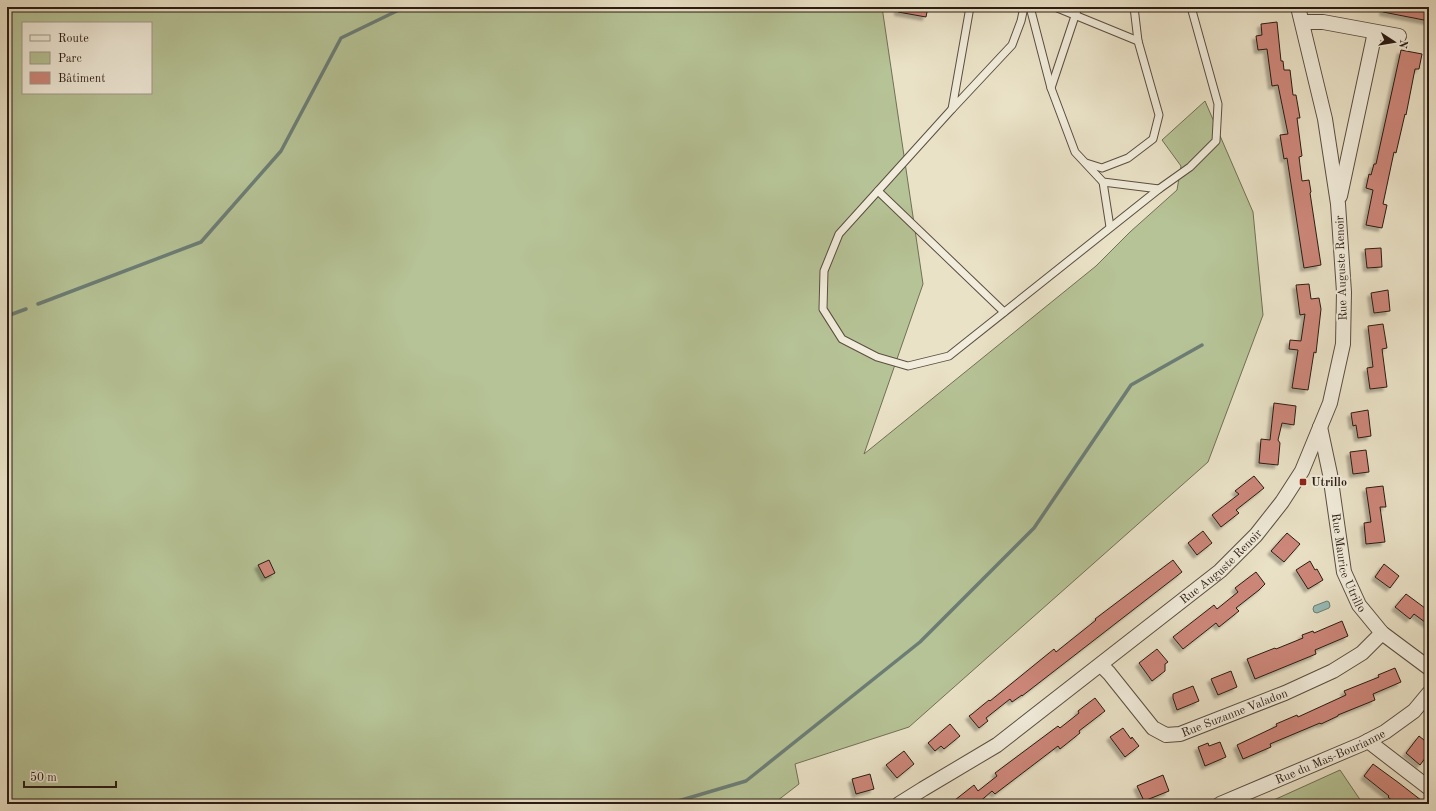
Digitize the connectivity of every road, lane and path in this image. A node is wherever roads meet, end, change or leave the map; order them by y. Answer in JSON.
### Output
{"nodes":[{"id":1,"x":970,"y":7,"type":"edge"},
{"id":2,"x":1024,"y":7,"type":"edge"},
{"id":3,"x":1030,"y":7,"type":"edge"},
{"id":4,"x":1055,"y":7,"type":"edge"},
{"id":5,"x":1078,"y":7,"type":"edge"},
{"id":6,"x":1134,"y":7,"type":"edge"},
{"id":7,"x":1191,"y":7,"type":"edge"},
{"id":8,"x":1298,"y":7,"type":"edge"},
{"id":9,"x":1075,"y":16,"type":"junction"},
{"id":10,"x":1302,"y":22,"type":"junction"},
{"id":11,"x":1375,"y":32,"type":"junction"},
{"id":12,"x":1399,"y":36,"type":"dead end"},
{"id":13,"x":1138,"y":40,"type":"junction"},
{"id":14,"x":1051,"y":88,"type":"junction"},
{"id":15,"x":952,"y":109,"type":"junction"},
{"id":16,"x":1084,"y":162,"type":"junction"},
{"id":17,"x":1103,"y":182,"type":"junction"},
{"id":18,"x":1159,"y":189,"type":"junction"},
{"id":19,"x":878,"y":191,"type":"junction"},
{"id":20,"x":1338,"y":204,"type":"junction"},
{"id":21,"x":1110,"y":227,"type":"junction"},
{"id":22,"x":1004,"y":312,"type":"junction"},
{"id":23,"x":1320,"y":427,"type":"junction"},
{"id":24,"x":1382,"y":633,"type":"junction"},
{"id":25,"x":1101,"y":665,"type":"junction"},
{"id":26,"x":1429,"y":668,"type":"edge"},
{"id":27,"x":1429,"y":692,"type":"edge"},
{"id":28,"x":1368,"y":741,"type":"junction"},
{"id":29,"x":1429,"y":788,"type":"edge"},
{"id":30,"x":899,"y":804,"type":"edge"},
{"id":31,"x":1220,"y":804,"type":"edge"}],
"edges":[{"from":1,"to":15,"type":"lane"},
{"from":2,"to":15,"type":"lane"},
{"from":3,"to":14,"type":"lane"},
{"from":4,"to":9,"type":"lane"},
{"from":5,"to":9,"type":"lane"},
{"from":6,"to":13,"type":"lane"},
{"from":7,"to":18,"type":"lane"},
{"from":8,"to":10,"type":"street","name":"Rue Auguste Renoir"},
{"from":9,"to":13,"type":"lane"},
{"from":9,"to":14,"type":"lane"},
{"from":10,"to":11,"type":"street"},
{"from":10,"to":20,"type":"street","name":"Rue Auguste Renoir"},
{"from":11,"to":12,"type":"street"},
{"from":11,"to":20,"type":"street","name":"Rue Auguste Renoir"},
{"from":13,"to":16,"type":"lane"},
{"from":14,"to":16,"type":"lane"},
{"from":15,"to":19,"type":"lane"},
{"from":16,"to":17,"type":"lane"},
{"from":17,"to":18,"type":"lane"},
{"from":17,"to":21,"type":"lane"},
{"from":18,"to":21,"type":"lane"},
{"from":19,"to":22,"type":"lane"},
{"from":19,"to":22,"type":"lane"},
{"from":20,"to":23,"type":"street","name":"Rue Auguste Renoir"},
{"from":21,"to":22,"type":"lane"},
{"from":23,"to":24,"type":"street","name":"Rue Maurice Utrillo"},
{"from":23,"to":25,"type":"street","name":"Rue Auguste Renoir"},
{"from":24,"to":25,"type":"street","name":"Rue Suzanne Valadon"},
{"from":24,"to":26,"type":"street","name":"Rue Maurice Utrillo"},
{"from":25,"to":30,"type":"street","name":"Rue Auguste Renoir"},
{"from":27,"to":28,"type":"street","name":"Rue du Mas-Bourianne"},
{"from":28,"to":29,"type":"street"},
{"from":28,"to":31,"type":"street","name":"Rue du Mas-Bourianne"}]}
